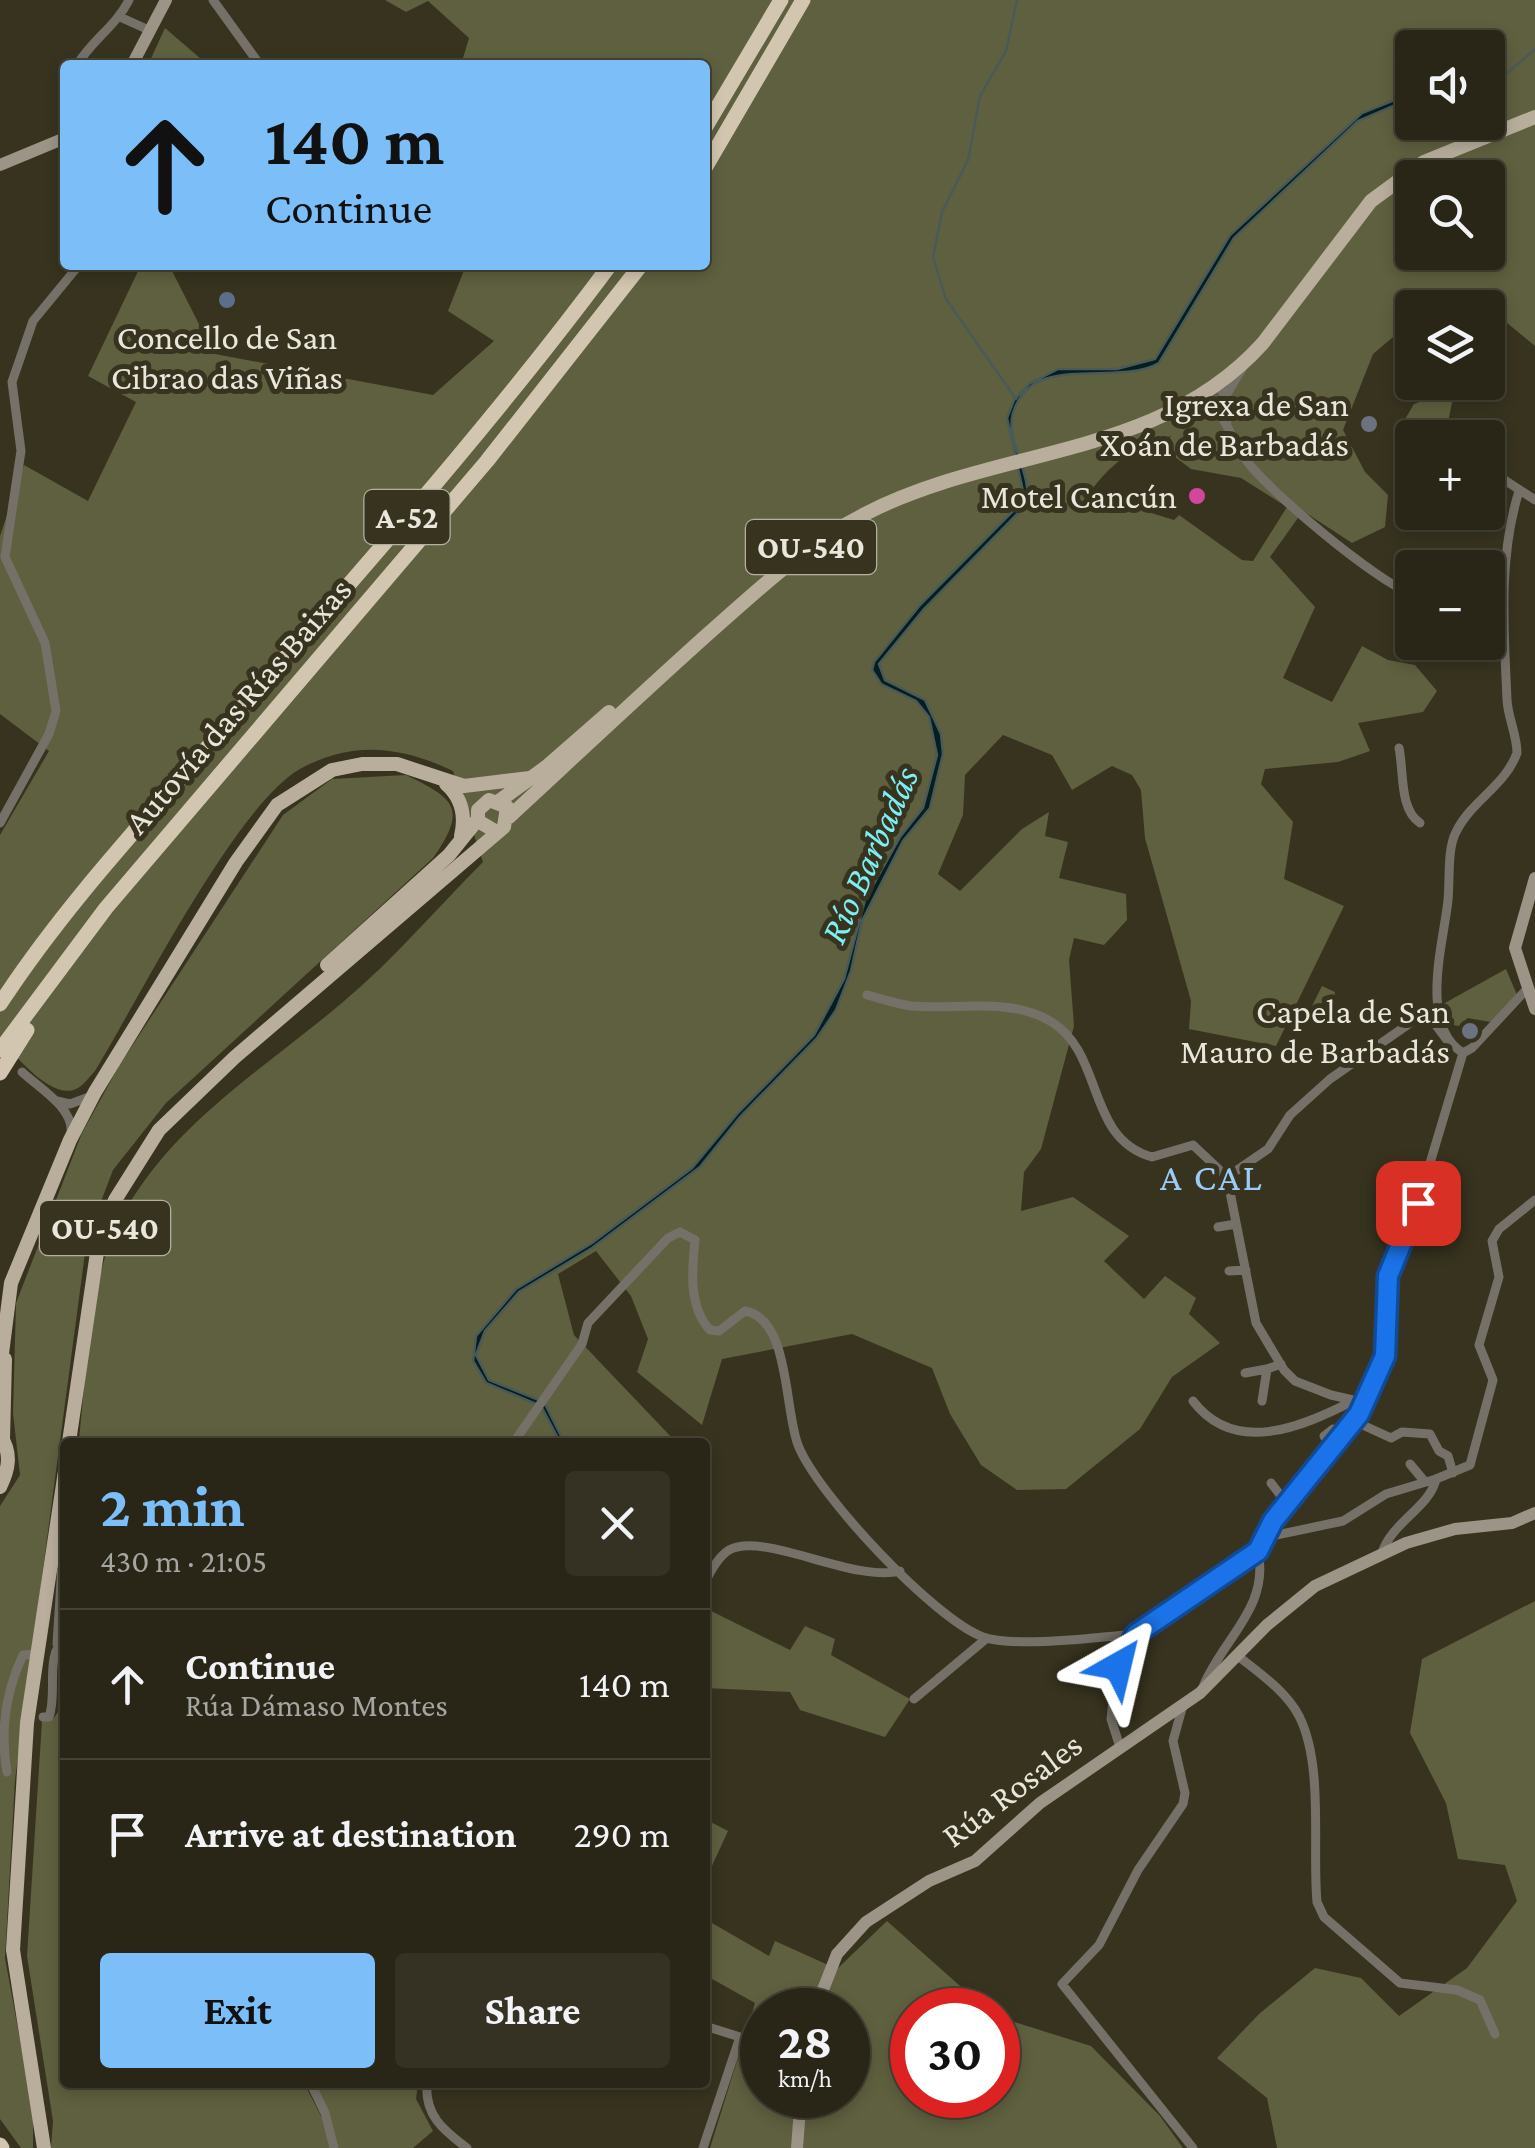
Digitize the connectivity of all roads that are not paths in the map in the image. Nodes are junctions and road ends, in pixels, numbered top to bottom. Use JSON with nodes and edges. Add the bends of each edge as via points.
{"nodes":[{"id":1,"x":129,"y":0,"type":"edge"},
{"id":2,"x":166,"y":0,"type":"edge"},
{"id":3,"x":213,"y":0,"type":"edge"},
{"id":4,"x":781,"y":0,"type":"edge"},
{"id":5,"x":803,"y":0,"type":"edge"},
{"id":6,"x":120,"y":17,"type":"junction"},
{"id":7,"x":151,"y":31,"type":"junction"},
{"id":8,"x":79,"y":60,"type":"edge"},
{"id":9,"x":135,"y":60,"type":"edge"},
{"id":10,"x":256,"y":60,"type":"edge"},
{"id":11,"x":1535,"y":116,"type":"edge"},
{"id":12,"x":710,"y":120,"type":"edge"},
{"id":13,"x":60,"y":140,"type":"edge"},
{"id":14,"x":710,"y":159,"type":"edge"},
{"id":15,"x":0,"y":165,"type":"edge"},
{"id":16,"x":75,"y":270,"type":"edge"},
{"id":17,"x":606,"y":270,"type":"edge"},
{"id":18,"x":637,"y":270,"type":"edge"},
{"id":19,"x":1246,"y":362,"type":"junction"},
{"id":20,"x":1218,"y":384,"type":"junction"},
{"id":21,"x":1224,"y":399,"type":"junction"},
{"id":22,"x":1195,"y":400,"type":"junction"},
{"id":23,"x":1215,"y":408,"type":"junction"},
{"id":24,"x":1228,"y":424,"type":"junction"},
{"id":25,"x":1505,"y":481,"type":"edge"},
{"id":26,"x":1535,"y":484,"type":"edge"},
{"id":27,"x":1527,"y":496,"type":"edge"},
{"id":28,"x":1395,"y":588,"type":"edge"},
{"id":29,"x":1505,"y":613,"type":"edge"},
{"id":30,"x":682,"y":658,"type":"junction"},
{"id":31,"x":1505,"y":660,"type":"edge"},
{"id":32,"x":1399,"y":748,"type":"dead end"},
{"id":33,"x":530,"y":778,"type":"junction"},
{"id":34,"x":460,"y":790,"type":"junction"},
{"id":35,"x":496,"y":800,"type":"junction"},
{"id":36,"x":478,"y":816,"type":"junction"},
{"id":37,"x":182,"y":817,"type":"junction"},
{"id":38,"x":509,"y":818,"type":"junction"},
{"id":39,"x":0,"y":823,"type":"edge"},
{"id":40,"x":1420,"y":823,"type":"dead end"},
{"id":41,"x":495,"y":831,"type":"junction"},
{"id":42,"x":459,"y":843,"type":"junction"},
{"id":43,"x":1535,"y":878,"type":"edge"},
{"id":44,"x":1530,"y":987,"type":"edge"},
{"id":45,"x":867,"y":995,"type":"dead end"},
{"id":46,"x":0,"y":1004,"type":"edge"},
{"id":47,"x":1535,"y":1009,"type":"edge"},
{"id":48,"x":0,"y":1050,"type":"edge"},
{"id":49,"x":1460,"y":1051,"type":"junction"},
{"id":50,"x":235,"y":1057,"type":"junction"},
{"id":51,"x":22,"y":1072,"type":"dead end"},
{"id":52,"x":0,"y":1073,"type":"edge"},
{"id":53,"x":94,"y":1092,"type":"junction"},
{"id":54,"x":67,"y":1108,"type":"junction"},
{"id":55,"x":82,"y":1116,"type":"junction"},
{"id":56,"x":70,"y":1140,"type":"junction"},
{"id":57,"x":1227,"y":1177,"type":"junction"},
{"id":58,"x":1535,"y":1200,"type":"edge"},
{"id":59,"x":1236,"y":1224,"type":"junction"},
{"id":60,"x":1218,"y":1227,"type":"dead end"},
{"id":61,"x":1229,"y":1270,"type":"dead end"},
{"id":62,"x":1246,"y":1270,"type":"junction"},
{"id":63,"x":3,"y":1343,"type":"junction"},
{"id":64,"x":1282,"y":1364,"type":"junction"},
{"id":65,"x":0,"y":1369,"type":"edge"},
{"id":66,"x":1267,"y":1369,"type":"junction"},
{"id":67,"x":1244,"y":1373,"type":"dead end"},
{"id":68,"x":1262,"y":1400,"type":"dead end"},
{"id":69,"x":1193,"y":1401,"type":"dead end"},
{"id":70,"x":1353,"y":1402,"type":"junction"},
{"id":71,"x":1366,"y":1402,"type":"junction"},
{"id":72,"x":1354,"y":1421,"type":"junction"},
{"id":73,"x":2,"y":1437,"type":"edge"},
{"id":74,"x":70,"y":1438,"type":"edge"},
{"id":75,"x":517,"y":1438,"type":"edge"},
{"id":76,"x":1410,"y":1464,"type":"dead end"},
{"id":77,"x":1453,"y":1472,"type":"junction"},
{"id":78,"x":1431,"y":1480,"type":"junction"},
{"id":79,"x":1271,"y":1483,"type":"dead end"},
{"id":80,"x":0,"y":1488,"type":"edge"},
{"id":81,"x":1287,"y":1504,"type":"junction"},
{"id":82,"x":60,"y":1505,"type":"edge"},
{"id":83,"x":1535,"y":1512,"type":"edge"},
{"id":84,"x":1267,"y":1537,"type":"junction"},
{"id":85,"x":1258,"y":1551,"type":"junction"},
{"id":86,"x":1382,"y":1553,"type":"junction"},
{"id":87,"x":52,"y":1561,"type":"junction"},
{"id":88,"x":60,"y":1564,"type":"edge"},
{"id":89,"x":900,"y":1571,"type":"junction"},
{"id":90,"x":710,"y":1574,"type":"edge"},
{"id":91,"x":1136,"y":1634,"type":"junction"},
{"id":92,"x":987,"y":1638,"type":"junction"},
{"id":93,"x":60,"y":1650,"type":"edge"},
{"id":94,"x":38,"y":1654,"type":"junction"},
{"id":95,"x":1238,"y":1656,"type":"junction"},
{"id":96,"x":1200,"y":1693,"type":"junction"},
{"id":97,"x":914,"y":1700,"type":"dead end"},
{"id":98,"x":1184,"y":1704,"type":"junction"},
{"id":99,"x":43,"y":1717,"type":"dead end"},
{"id":100,"x":1120,"y":1747,"type":"junction"},
{"id":101,"x":7,"y":1772,"type":"dead end"},
{"id":102,"x":823,"y":1988,"type":"edge"},
{"id":103,"x":710,"y":2028,"type":"edge"},
{"id":104,"x":1495,"y":2034,"type":"dead end"},
{"id":105,"x":313,"y":2088,"type":"edge"},
{"id":106,"x":427,"y":2088,"type":"edge"},
{"id":107,"x":798,"y":2118,"type":"edge"},
{"id":108,"x":44,"y":2148,"type":"edge"},
{"id":109,"x":334,"y":2148,"type":"edge"},
{"id":110,"x":467,"y":2148,"type":"edge"},
{"id":111,"x":703,"y":2148,"type":"edge"},
{"id":112,"x":796,"y":2148,"type":"edge"},
{"id":113,"x":1194,"y":2148,"type":"edge"}],
"edges":[{"from":1,"to":6,"type":"street"},
{"from":2,"to":7,"type":"street"},
{"from":3,"to":10,"type":"street"},
{"from":4,"to":12,"type":"highway"},
{"from":5,"to":14,"type":"highway"},
{"from":6,"to":7,"type":"street"},
{"from":6,"to":8,"type":"street"},
{"from":7,"to":9,"type":"street"},
{"from":11,"to":19,"type":"main road","number":"OU-540","via":[[1424,162],[1371,201]]},
{"from":13,"to":15,"type":"street"},
{"from":16,"to":39,"type":"street","via":[[34,320],[12,382],[21,451],[5,557],[45,643],[56,711]]},
{"from":17,"to":46,"type":"highway","name":"Autovía das Rías Baixas","number":"A-52","via":[[465,450],[105,863]]},
{"from":18,"to":37,"type":"highway","name":"Autovía das Rías Baixas","number":"A-52","via":[[510,434]]},
{"from":19,"to":20,"type":"main road","number":"OU-540"},
{"from":19,"to":21,"type":"street"},
{"from":20,"to":21,"type":"street"},
{"from":20,"to":22,"type":"main road","number":"OU-540"},
{"from":21,"to":23,"type":"street"},
{"from":21,"to":24,"type":"street"},
{"from":22,"to":23,"type":"street"},
{"from":22,"to":30,"type":"main road","number":"OU-540","via":[[1093,445],[966,478],[865,514],[795,556]]},
{"from":23,"to":24,"type":"street"},
{"from":24,"to":28,"type":"street","via":[[1243,457],[1294,509]]},
{"from":25,"to":27,"type":"street"},
{"from":26,"to":27,"type":"street"},
{"from":27,"to":29,"type":"street","via":[[1507,544]]},
{"from":30,"to":33,"type":"main road"},
{"from":30,"to":38,"type":"main road","number":"OU-540"},
{"from":31,"to":49,"type":"street","via":[[1517,753],[1453,837],[1438,961],[1439,1006]]},
{"from":32,"to":40,"type":"street","via":[[1404,792]]},
{"from":33,"to":34,"type":"main road"},
{"from":33,"to":35,"type":"main road"},
{"from":34,"to":35,"type":"main road"},
{"from":34,"to":36,"type":"main road"},
{"from":34,"to":42,"type":"main road"},
{"from":34,"to":53,"type":"main road","via":[[397,764],[362,764],[332,770],[277,805]]},
{"from":35,"to":36,"type":"main road","via":[[484,802]]},
{"from":35,"to":38,"type":"main road"},
{"from":36,"to":41,"type":"main road","via":[[484,829]]},
{"from":36,"to":42,"type":"main road"},
{"from":37,"to":48,"type":"highway","name":"Autovía das Rías Baixas","number":"A-52"},
{"from":37,"to":52,"type":"highway"},
{"from":38,"to":41,"type":"main road"},
{"from":41,"to":50,"type":"main road","number":"OU-540"},
{"from":42,"to":50,"type":"main road"},
{"from":43,"to":44,"type":"street","via":[[1516,935],[1518,966]]},
{"from":44,"to":47,"type":"street"},
{"from":44,"to":49,"type":"street"},
{"from":45,"to":57,"type":"street","via":[[910,1006],[1021,1010],[1052,1022],[1082,1054],[1117,1136],[1152,1158],[1193,1145]]},
{"from":49,"to":57,"type":"street","via":[[1423,1014],[1330,1079],[1290,1116],[1268,1149]]},
{"from":49,"to":71,"type":"street","via":[[1418,1203],[1388,1276],[1387,1347]]},
{"from":50,"to":74,"type":"main road","number":"OU-540","via":[[159,1130],[115,1200],[98,1246]]},
{"from":51,"to":54,"type":"street"},
{"from":53,"to":54,"type":"street"},
{"from":53,"to":55,"type":"main road"},
{"from":54,"to":55,"type":"street"},
{"from":54,"to":56,"type":"street"},
{"from":55,"to":56,"type":"main road"},
{"from":56,"to":63,"type":"main road","via":[[11,1283]]},
{"from":57,"to":59,"type":"street"},
{"from":58,"to":77,"type":"street","via":[[1492,1241],[1499,1277],[1479,1343],[1492,1386],[1470,1465]]},
{"from":59,"to":60,"type":"street"},
{"from":59,"to":62,"type":"street"},
{"from":61,"to":62,"type":"street"},
{"from":62,"to":64,"type":"street","via":[[1258,1327]]},
{"from":63,"to":65,"type":"main road"},
{"from":63,"to":73,"type":"main road"},
{"from":64,"to":66,"type":"street"},
{"from":64,"to":70,"type":"street","via":[[1295,1381]]},
{"from":66,"to":67,"type":"street"},
{"from":66,"to":68,"type":"street"},
{"from":69,"to":70,"type":"street","via":[[1222,1428],[1276,1432]]},
{"from":70,"to":71,"type":"street"},
{"from":71,"to":72,"type":"street"},
{"from":72,"to":77,"type":"street","via":[[1391,1438],[1430,1434]]},
{"from":72,"to":81,"type":"street"},
{"from":73,"to":80,"type":"main road","via":[[8,1468]]},
{"from":75,"to":89,"type":"street","via":[[582,1344],[588,1323],[680,1232],[695,1240],[700,1320],[718,1330],[744,1311],[766,1320],[778,1344],[792,1424],[815,1476]]},
{"from":76,"to":78,"type":"street"},
{"from":77,"to":78,"type":"street"},
{"from":78,"to":84,"type":"street","via":[[1386,1494],[1343,1521]]},
{"from":78,"to":86,"type":"street","via":[[1432,1492]]},
{"from":79,"to":81,"type":"street"},
{"from":81,"to":84,"type":"street"},
{"from":82,"to":87,"type":"main road"},
{"from":83,"to":86,"type":"street","name":"Rúa Rosales","via":[[1512,1523],[1431,1534]]},
{"from":84,"to":85,"type":"street"},
{"from":85,"to":91,"type":"street"},
{"from":85,"to":96,"type":"street","via":[[1256,1602],[1220,1650]]},
{"from":86,"to":95,"type":"street","name":"Rúa Rosales","via":[[1291,1603]]},
{"from":87,"to":88,"type":"street"},
{"from":87,"to":94,"type":"main road"},
{"from":89,"to":90,"type":"street","via":[[872,1574],[743,1546],[722,1555]]},
{"from":89,"to":92,"type":"street","via":[[948,1615]]},
{"from":91,"to":92,"type":"street"},
{"from":91,"to":100,"type":"street","via":[[1116,1672],[1112,1720]]},
{"from":92,"to":97,"type":"street"},
{"from":93,"to":99,"type":"street","via":[[54,1703]]},
{"from":94,"to":101,"type":"street","via":[[22,1654],[7,1689],[14,1713],[2,1738]]},
{"from":94,"to":108,"type":"main road","via":[[27,1723],[13,1950]]},
{"from":95,"to":96,"type":"street","name":"Rúa Rosales"},
{"from":95,"to":104,"type":"street","via":[[1300,1718],[1314,1800],[1317,1902],[1324,1917],[1400,1983],[1480,2000]]},
{"from":96,"to":98,"type":"street","name":"Rúa Rosales"},
{"from":98,"to":100,"type":"street","name":"Rúa Rosales"},
{"from":98,"to":113,"type":"street","via":[[1173,1741],[1183,1804],[1098,1945],[1062,1984]]},
{"from":100,"to":102,"type":"street","name":"Rúa Rosales","via":[[1030,1810],[975,1861],[866,1922],[837,1954]]},
{"from":103,"to":111,"type":"street","via":[[740,2037]]},
{"from":105,"to":109,"type":"street"},
{"from":106,"to":110,"type":"street","via":[[438,2126]]},
{"from":107,"to":112,"type":"street"}]}
